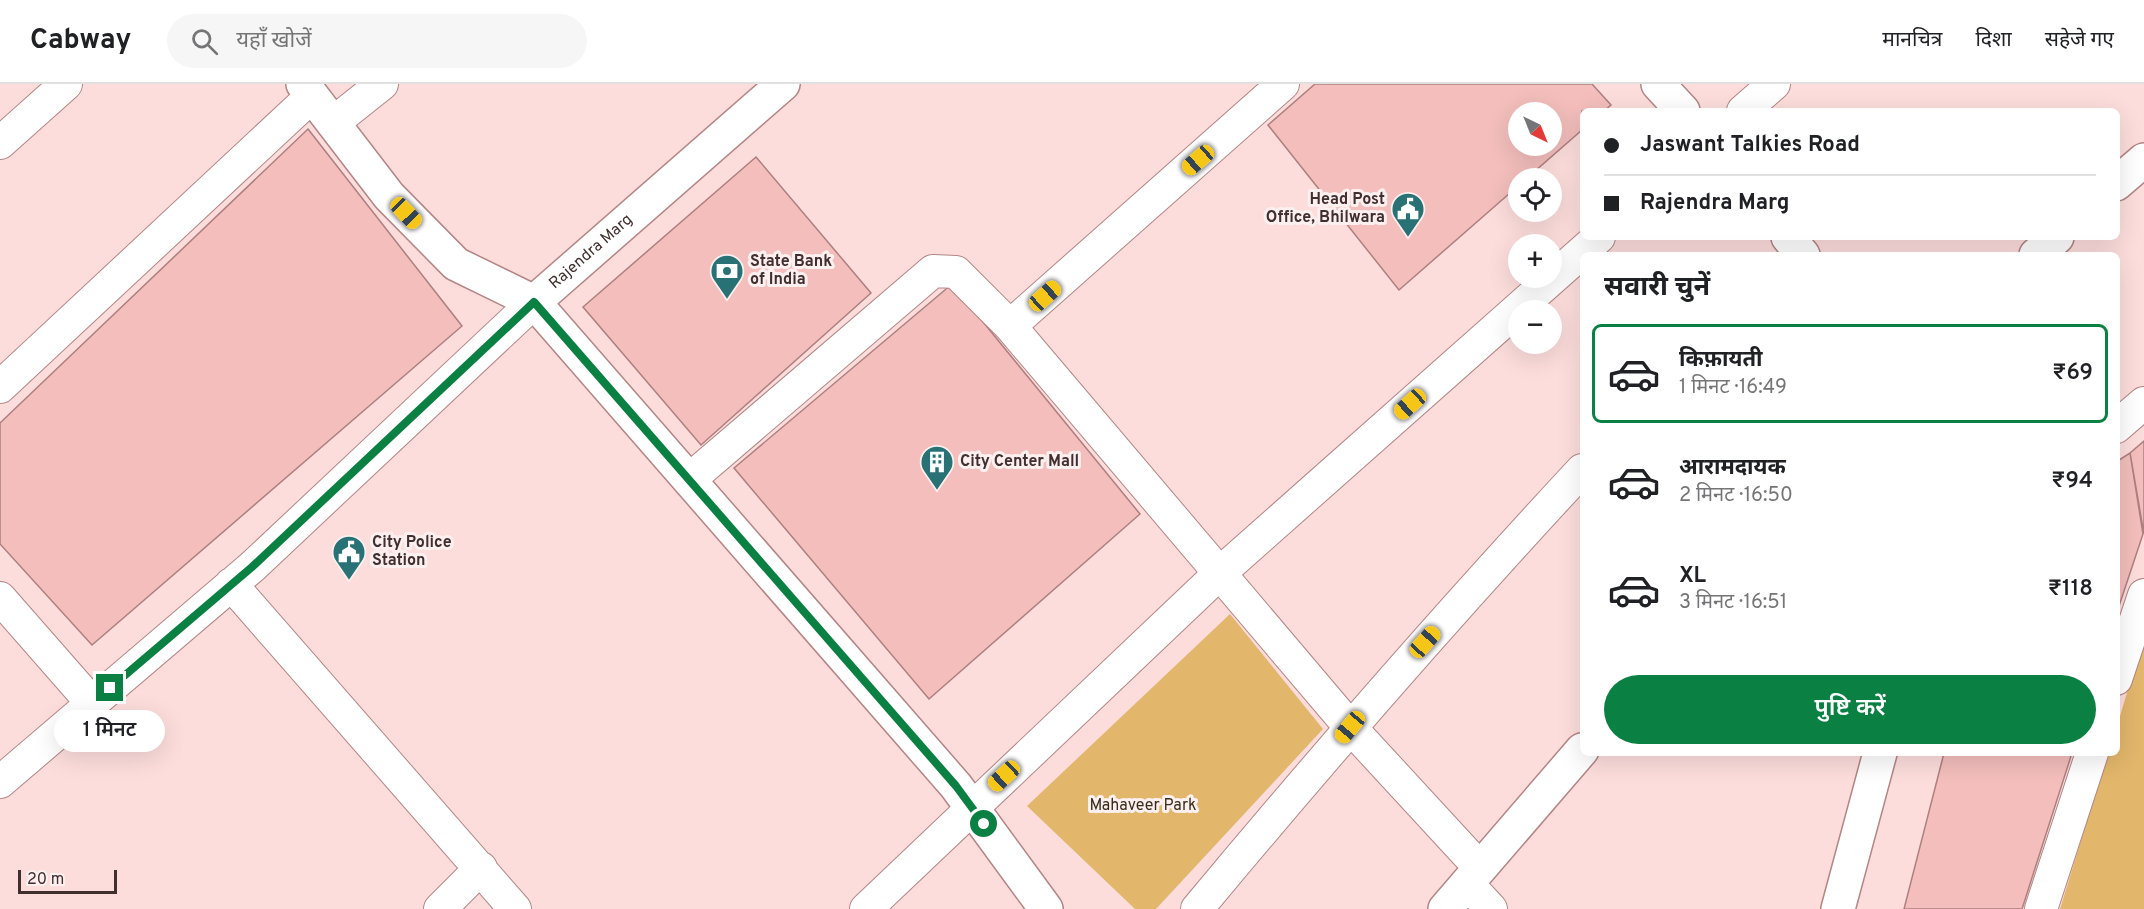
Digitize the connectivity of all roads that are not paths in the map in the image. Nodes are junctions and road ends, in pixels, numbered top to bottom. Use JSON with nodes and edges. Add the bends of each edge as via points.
{"nodes":[{"id":1,"x":66,"y":84,"type":"edge"},
{"id":2,"x":382,"y":84,"type":"edge"},
{"id":3,"x":783,"y":84,"type":"edge"},
{"id":4,"x":1283,"y":84,"type":"edge"},
{"id":5,"x":1658,"y":84,"type":"edge"},
{"id":6,"x":1774,"y":84,"type":"edge"},
{"id":7,"x":307,"y":90,"type":"edge"},
{"id":8,"x":1680,"y":108,"type":"edge"},
{"id":9,"x":1746,"y":108,"type":"edge"},
{"id":10,"x":333,"y":123,"type":"junction"},
{"id":11,"x":0,"y":143,"type":"edge"},
{"id":12,"x":2144,"y":160,"type":"edge"},
{"id":13,"x":2120,"y":181,"type":"edge"},
{"id":14,"x":1596,"y":240,"type":"edge"},
{"id":15,"x":2054,"y":240,"type":"edge"},
{"id":16,"x":1582,"y":252,"type":"edge"},
{"id":17,"x":2040,"y":252,"type":"edge"},
{"id":18,"x":1580,"y":254,"type":"edge"},
{"id":19,"x":534,"y":302,"type":"junction"},
{"id":20,"x":1011,"y":326,"type":"junction"},
{"id":21,"x":0,"y":387,"type":"edge"},
{"id":22,"x":2144,"y":403,"type":"edge"},
{"id":23,"x":2120,"y":424,"type":"edge"},
{"id":24,"x":1580,"y":472,"type":"edge"},
{"id":25,"x":689,"y":480,"type":"junction"},
{"id":26,"x":1221,"y":572,"type":"junction"},
{"id":27,"x":231,"y":584,"type":"junction"},
{"id":28,"x":2144,"y":595,"type":"edge"},
{"id":29,"x":0,"y":598,"type":"edge"},
{"id":30,"x":2120,"y":667,"type":"edge"},
{"id":31,"x":92,"y":703,"type":"junction"},
{"id":32,"x":1350,"y":727,"type":"junction"},
{"id":33,"x":1580,"y":752,"type":"edge"},
{"id":34,"x":1879,"y":756,"type":"edge"},
{"id":35,"x":2091,"y":756,"type":"edge"},
{"id":36,"x":0,"y":782,"type":"edge"},
{"id":37,"x":971,"y":807,"type":"junction"},
{"id":38,"x":481,"y":868,"type":"junction"},
{"id":39,"x":1474,"y":876,"type":"junction"},
{"id":40,"x":440,"y":909,"type":"edge"},
{"id":41,"x":515,"y":909,"type":"edge"},
{"id":42,"x":866,"y":909,"type":"edge"},
{"id":43,"x":1046,"y":909,"type":"edge"},
{"id":44,"x":1197,"y":909,"type":"edge"},
{"id":45,"x":1445,"y":909,"type":"edge"},
{"id":46,"x":1491,"y":909,"type":"edge"},
{"id":47,"x":1838,"y":909,"type":"edge"},
{"id":48,"x":2041,"y":909,"type":"edge"}],
"edges":[{"from":1,"to":11,"type":"street"},
{"from":2,"to":10,"type":"street"},
{"from":3,"to":19,"type":"street","name":"Rajendra Marg"},
{"from":4,"to":20,"type":"street"},
{"from":5,"to":8,"type":"street"},
{"from":6,"to":9,"type":"street"},
{"from":7,"to":10,"type":"street"},
{"from":7,"to":21,"type":"street"},
{"from":10,"to":19,"type":"street","via":[[389,195],[456,264]]},
{"from":12,"to":13,"type":"street"},
{"from":14,"to":16,"type":"street"},
{"from":15,"to":17,"type":"street"},
{"from":18,"to":26,"type":"street"},
{"from":19,"to":25,"type":"street"},
{"from":19,"to":27,"type":"street","name":"Rajendra Marg"},
{"from":20,"to":25,"type":"street","via":[[956,272],[933,272]]},
{"from":20,"to":26,"type":"street"},
{"from":22,"to":23,"type":"street"},
{"from":24,"to":32,"type":"street"},
{"from":25,"to":37,"type":"street"},
{"from":26,"to":32,"type":"street"},
{"from":26,"to":37,"type":"street"},
{"from":27,"to":31,"type":"street","name":"Rajendra Marg"},
{"from":27,"to":38,"type":"street"},
{"from":28,"to":30,"type":"street"},
{"from":29,"to":31,"type":"street"},
{"from":31,"to":36,"type":"street","name":"Rajendra Marg"},
{"from":32,"to":39,"type":"street"},
{"from":32,"to":44,"type":"street"},
{"from":33,"to":39,"type":"street"},
{"from":34,"to":47,"type":"street"},
{"from":35,"to":48,"type":"street"},
{"from":37,"to":42,"type":"street"},
{"from":37,"to":43,"type":"street"},
{"from":38,"to":40,"type":"street"},
{"from":38,"to":41,"type":"street"},
{"from":39,"to":45,"type":"street"},
{"from":39,"to":46,"type":"street"}]}
